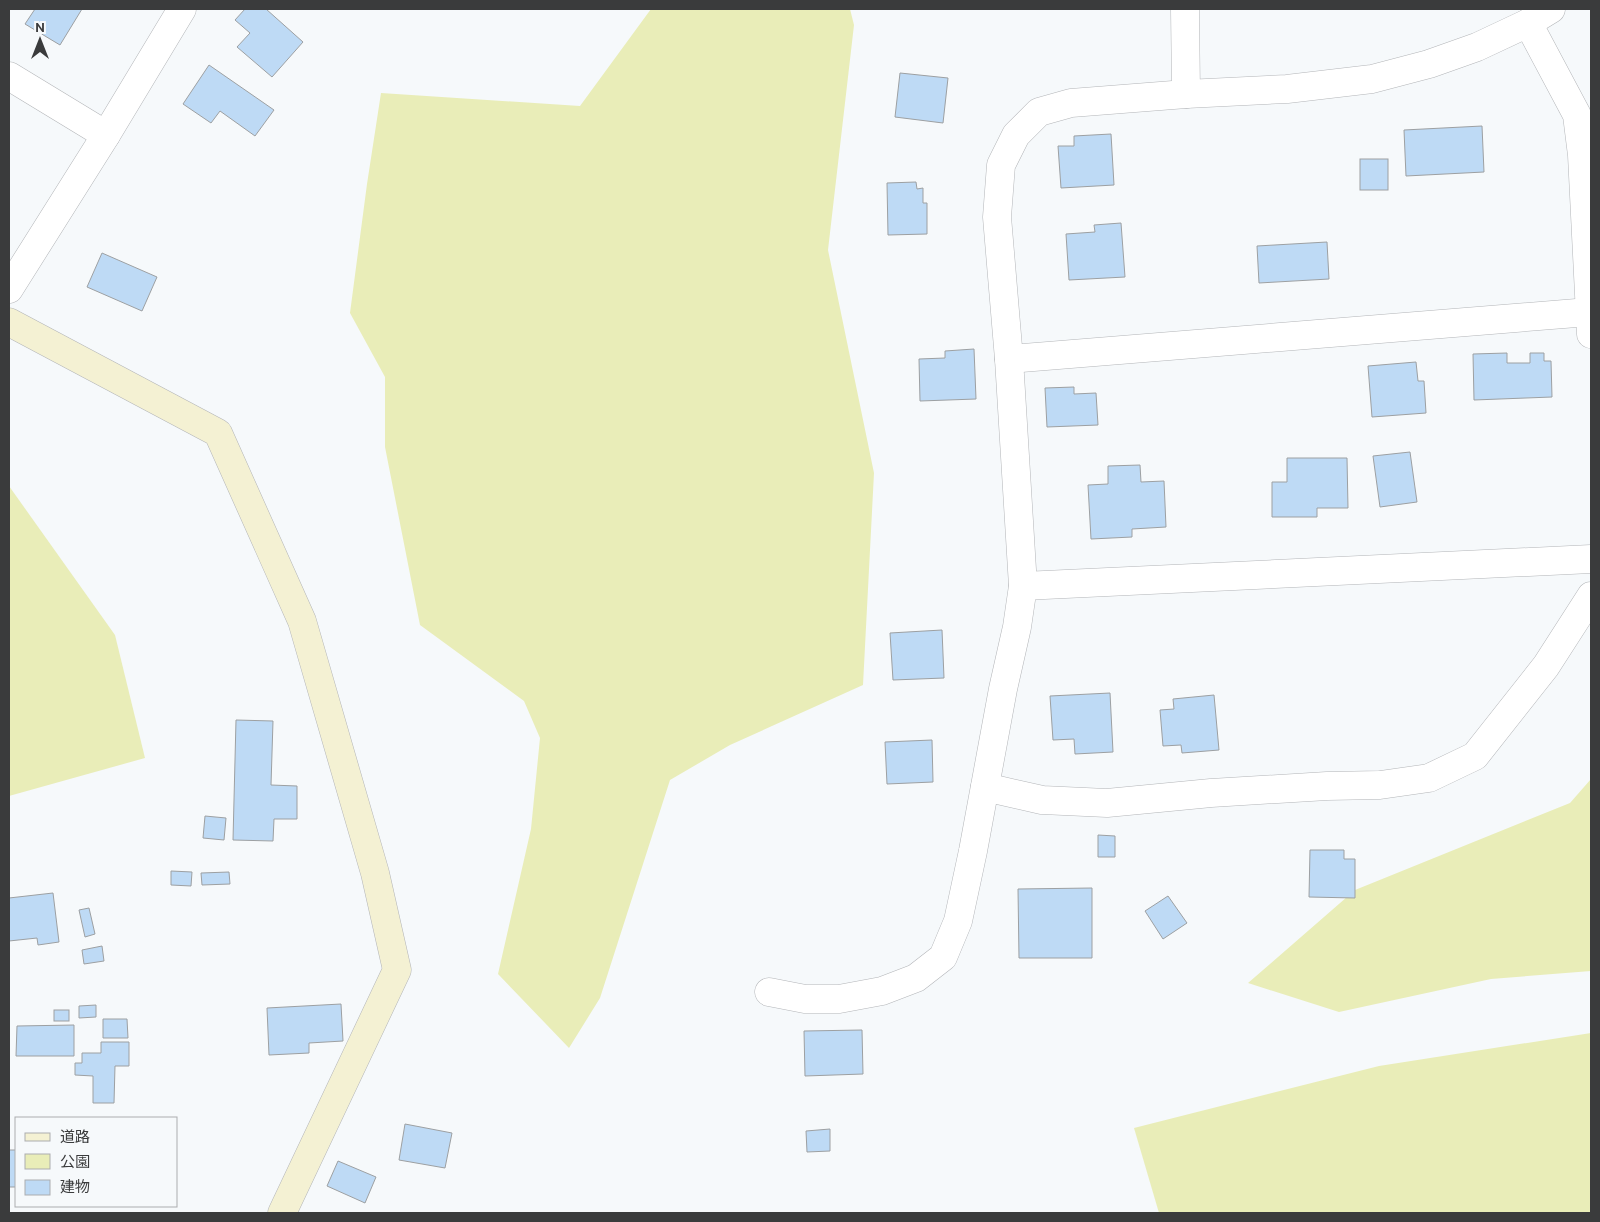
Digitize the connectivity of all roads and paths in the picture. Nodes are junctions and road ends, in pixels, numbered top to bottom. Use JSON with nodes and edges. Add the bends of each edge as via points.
{"nodes":[{"id":1,"x":182,"y":9,"type":"edge"},
{"id":2,"x":1185,"y":9,"type":"edge"},
{"id":3,"x":1539,"y":16,"type":"edge"},
{"id":4,"x":9,"y":76,"type":"edge"},
{"id":5,"x":1186,"y":94,"type":"junction"},
{"id":6,"x":106,"y":135,"type":"junction"},
{"id":7,"x":9,"y":289,"type":"edge"},
{"id":8,"x":9,"y":322,"type":"edge"},
{"id":9,"x":1590,"y":324,"type":"edge"},
{"id":10,"x":1009,"y":359,"type":"junction"},
{"id":11,"x":1591,"y":559,"type":"edge"},
{"id":12,"x":1023,"y":586,"type":"junction"},
{"id":13,"x":1591,"y":596,"type":"edge"},
{"id":14,"x":985,"y":788,"type":"junction"},
{"id":15,"x":769,"y":992,"type":"dead end"},
{"id":16,"x":282,"y":1213,"type":"edge"}],
"edges":[{"from":1,"to":6,"type":"street"},
{"from":2,"to":5,"type":"street"},
{"from":3,"to":5,"type":"street","via":[[1477,47],[1372,79],[1286,89]]},
{"from":3,"to":9,"type":"street","via":[[1577,115],[1582,155]]},
{"from":4,"to":6,"type":"street"},
{"from":5,"to":10,"type":"street","via":[[1072,103],[1039,112],[1016,135],[1001,164],[997,217]]},
{"from":6,"to":7,"type":"street"},
{"from":8,"to":16,"type":"street","via":[[218,434],[302,621],[375,873],[397,970]]},
{"from":9,"to":10,"type":"street"},
{"from":10,"to":12,"type":"street"},
{"from":11,"to":12,"type":"street"},
{"from":12,"to":14,"type":"street"},
{"from":13,"to":14,"type":"street","via":[[1546,666],[1475,756],[1429,778],[1107,803],[1042,800]]},
{"from":14,"to":15,"type":"street","via":[[958,922],[943,957],[916,978],[882,991],[839,999],[805,999]]}]}
